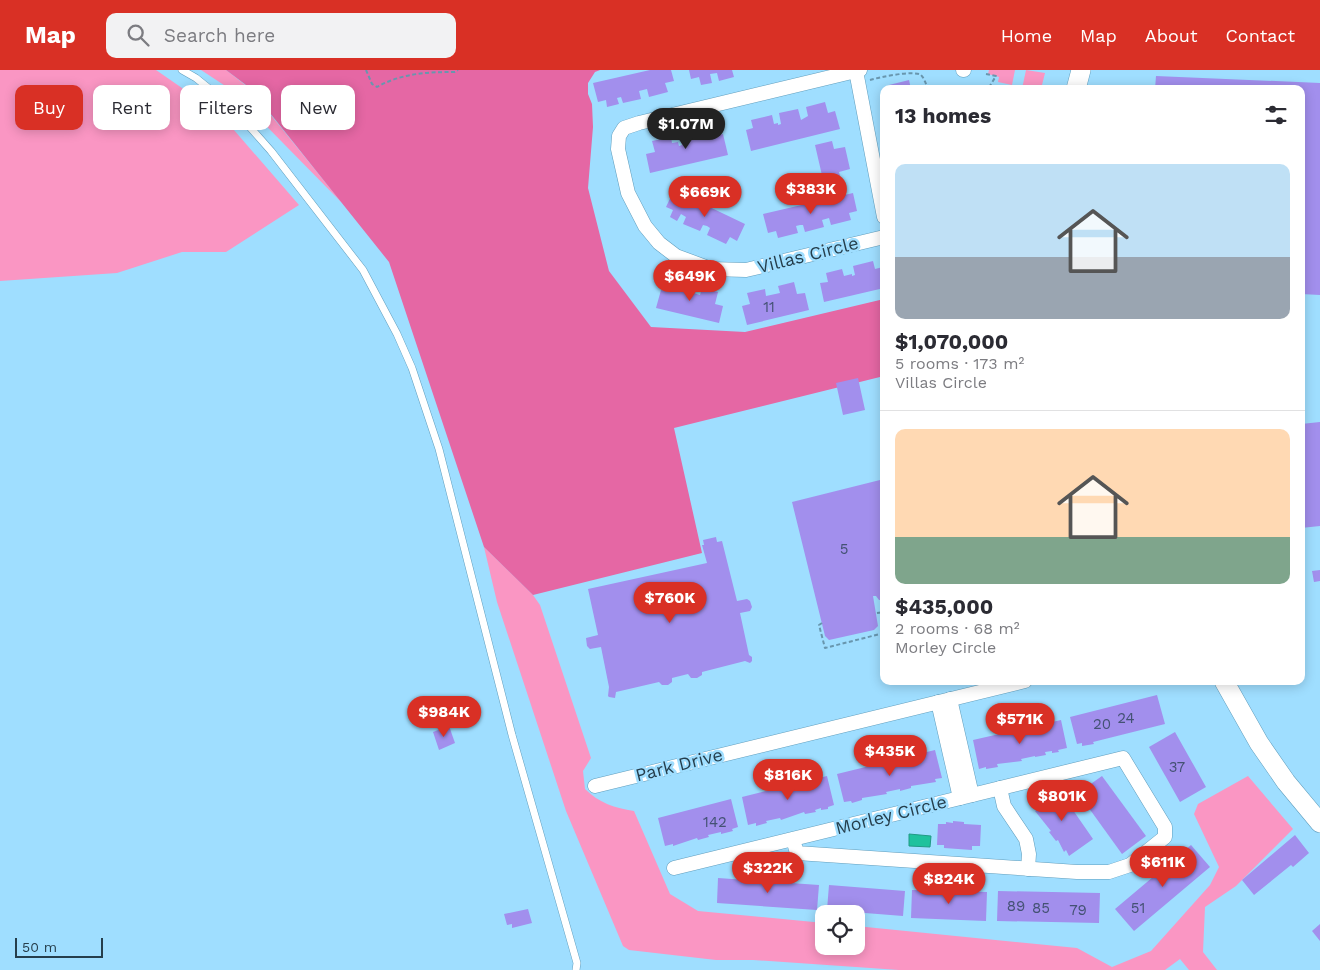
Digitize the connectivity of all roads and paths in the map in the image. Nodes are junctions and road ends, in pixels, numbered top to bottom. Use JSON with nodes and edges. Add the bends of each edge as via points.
{"nodes":[{"id":1,"x":182,"y":70,"type":"edge"},
{"id":2,"x":366,"y":70,"type":"edge"},
{"id":3,"x":458,"y":70,"type":"edge"},
{"id":4,"x":1081,"y":70,"type":"edge"},
{"id":5,"x":861,"y":74,"type":"edge"},
{"id":6,"x":986,"y":74,"type":"dead end"},
{"id":7,"x":927,"y":85,"type":"edge"},
{"id":8,"x":990,"y":85,"type":"edge"},
{"id":9,"x":1077,"y":85,"type":"edge"},
{"id":10,"x":880,"y":191,"type":"edge"},
{"id":11,"x":880,"y":238,"type":"edge"},
{"id":12,"x":877,"y":613,"type":"dead end"},
{"id":13,"x":880,"y":613,"type":"edge"},
{"id":14,"x":822,"y":623,"type":"dead end"},
{"id":15,"x":880,"y":634,"type":"edge"},
{"id":16,"x":1009,"y":685,"type":"edge"},
{"id":17,"x":1226,"y":685,"type":"edge"},
{"id":18,"x":944,"y":701,"type":"junction"},
{"id":19,"x":595,"y":786,"type":"dead end"},
{"id":20,"x":1000,"y":788,"type":"junction"},
{"id":21,"x":966,"y":796,"type":"junction"},
{"id":22,"x":1320,"y":823,"type":"edge"},
{"id":23,"x":793,"y":839,"type":"junction"},
{"id":24,"x":674,"y":868,"type":"dead end"},
{"id":25,"x":1028,"y":869,"type":"junction"},
{"id":26,"x":576,"y":970,"type":"edge"}],
"edges":[{"from":1,"to":26,"type":"lane","via":[[232,107],[271,151],[363,270],[412,368],[439,449],[512,735],[577,963]]},
{"from":2,"to":3,"type":"path","via":[[372,84],[378,87],[424,72]]},
{"from":4,"to":9,"type":"main road"},
{"from":5,"to":7,"type":"path","via":[[916,71],[921,73]]},
{"from":5,"to":10,"type":"street"},
{"from":5,"to":11,"type":"street","name":"Villas Circle","via":[[639,123],[624,128],[619,136],[618,149],[628,193],[645,226],[659,243],[692,263],[711,269],[746,270]]},
{"from":6,"to":8,"type":"path","via":[[996,76]]},
{"from":12,"to":13,"type":"path"},
{"from":14,"to":15,"type":"path","via":[[818,625],[825,648]]},
{"from":16,"to":18,"type":"street","name":"Park Drive"},
{"from":17,"to":22,"type":"main road","via":[[1259,743]]},
{"from":18,"to":19,"type":"street","name":"Park Drive"},
{"from":18,"to":21,"type":"street","name":"Morley Circle"},
{"from":20,"to":21,"type":"street","name":"Morley Circle"},
{"from":20,"to":25,"type":"street","via":[[1004,806],[1026,838]]},
{"from":20,"to":25,"type":"street","name":"Morley Circle","via":[[1124,758],[1165,826],[1165,837],[1130,865],[1109,872]]},
{"from":21,"to":23,"type":"street","name":"Morley Circle"},
{"from":23,"to":24,"type":"street","name":"Morley Circle"},
{"from":23,"to":25,"type":"street","name":"Morley Circle","via":[[797,854]]}]}
